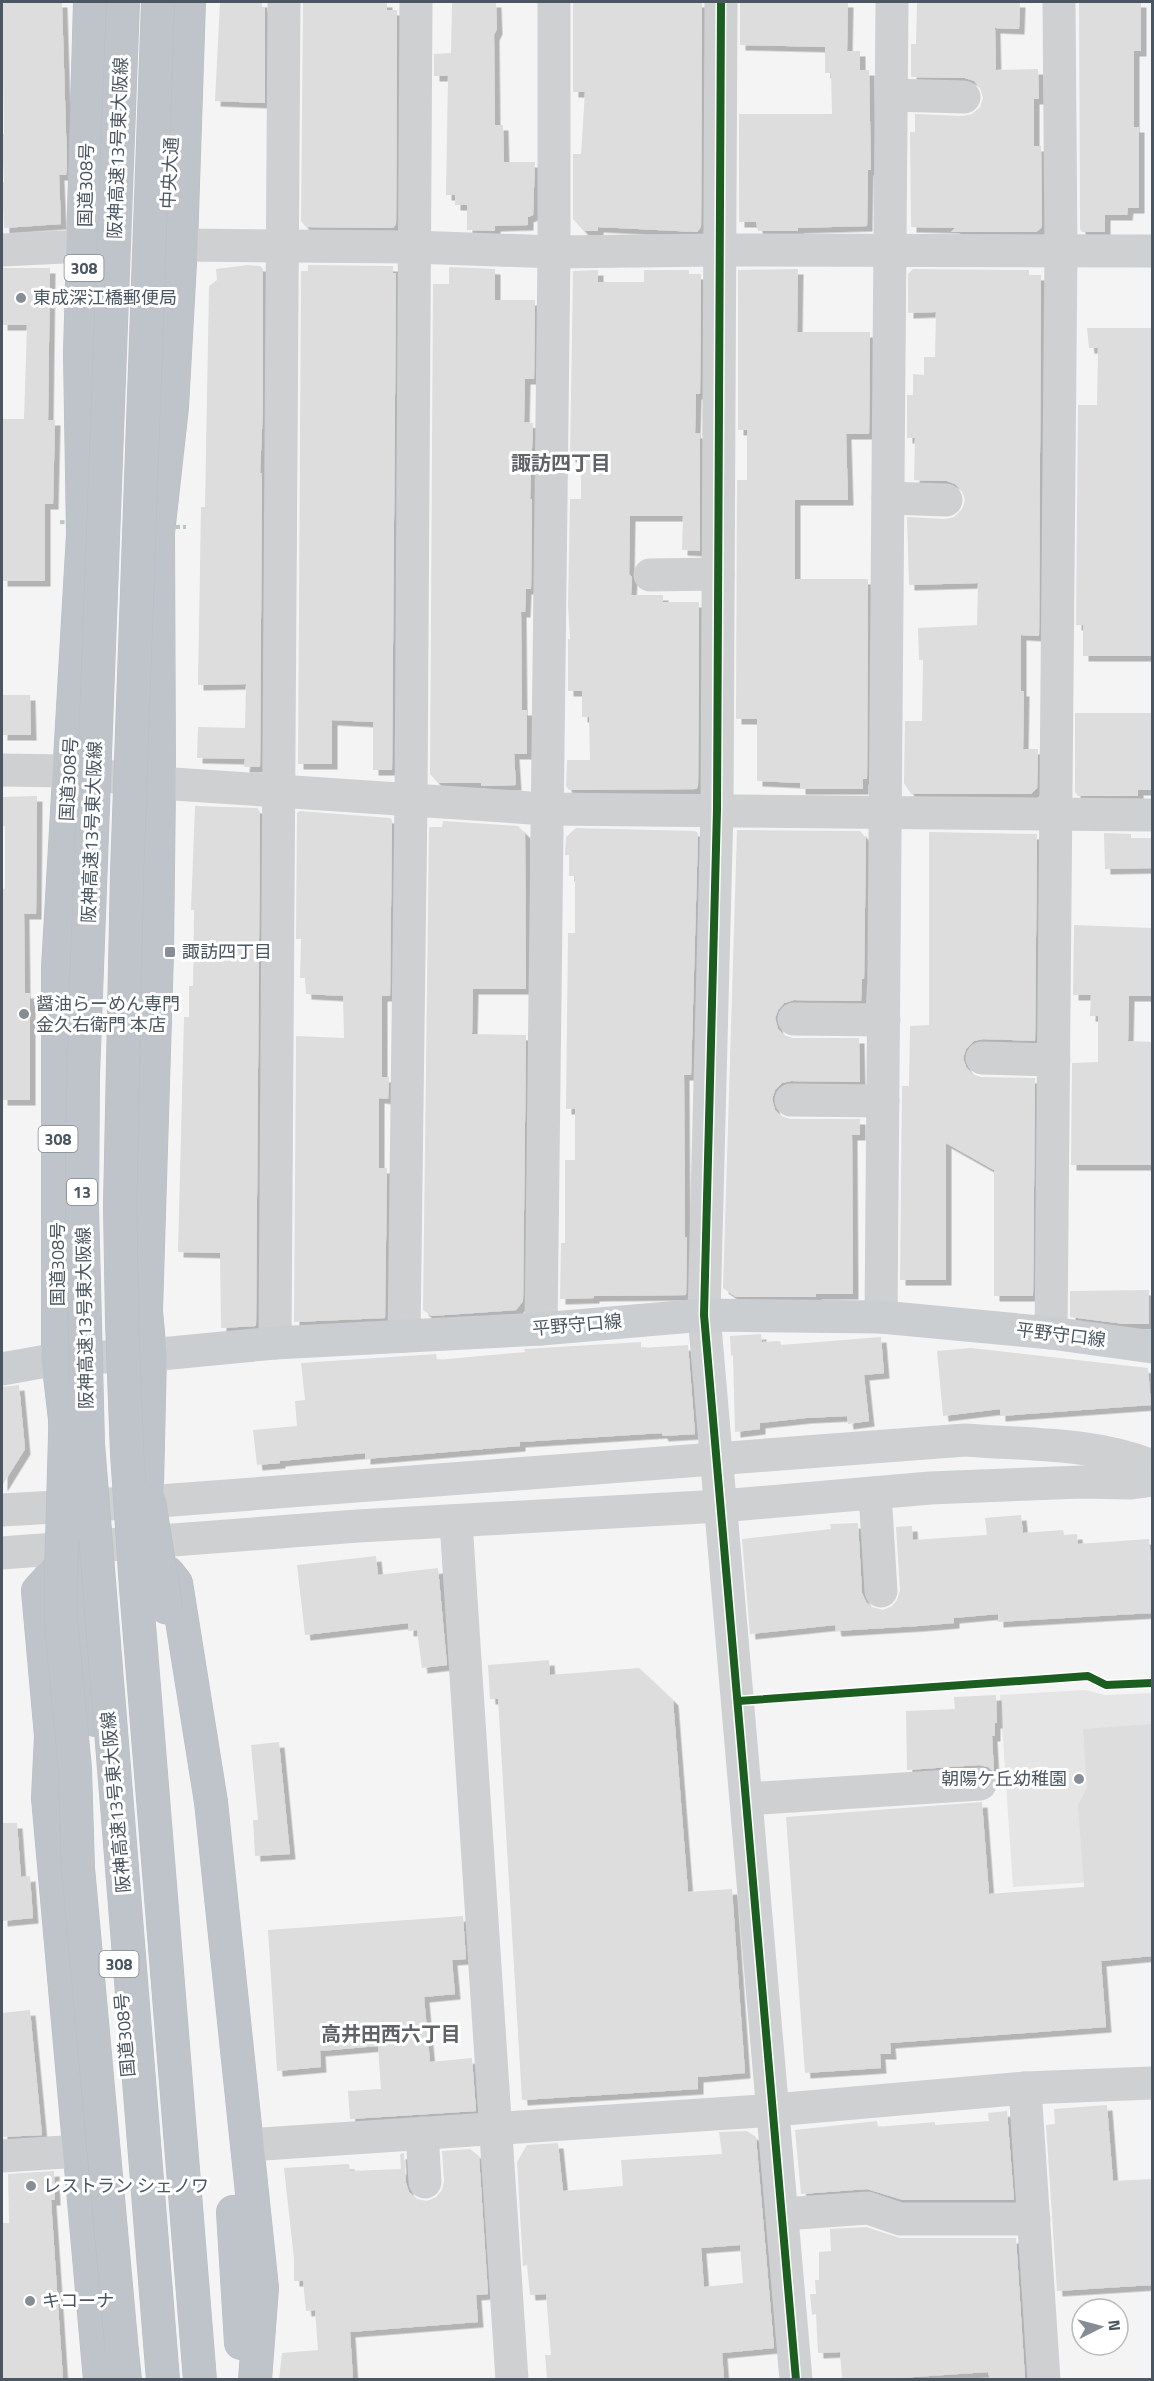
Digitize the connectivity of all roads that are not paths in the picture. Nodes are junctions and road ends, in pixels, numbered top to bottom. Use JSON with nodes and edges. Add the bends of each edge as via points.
{"nodes":[{"id":1,"x":90,"y":2,"type":"edge"},
{"id":2,"x":107,"y":2,"type":"edge"},
{"id":3,"x":123,"y":2,"type":"edge"},
{"id":4,"x":158,"y":2,"type":"edge"},
{"id":5,"x":178,"y":2,"type":"edge"},
{"id":6,"x":189,"y":2,"type":"edge"},
{"id":7,"x":284,"y":2,"type":"edge"},
{"id":8,"x":416,"y":2,"type":"edge"},
{"id":9,"x":554,"y":2,"type":"edge"},
{"id":10,"x":721,"y":2,"type":"edge"},
{"id":11,"x":892,"y":2,"type":"edge"},
{"id":12,"x":1059,"y":2,"type":"edge"},
{"id":13,"x":891,"y":95,"type":"junction"},
{"id":14,"x":964,"y":97,"type":"dead end"},
{"id":15,"x":181,"y":245,"type":"junction"},
{"id":16,"x":281,"y":245,"type":"junction"},
{"id":17,"x":84,"y":246,"type":"junction"},
{"id":18,"x":414,"y":247,"type":"junction"},
{"id":19,"x":1061,"y":249,"type":"junction"},
{"id":20,"x":2,"y":250,"type":"edge"},
{"id":21,"x":718,"y":250,"type":"junction"},
{"id":22,"x":889,"y":250,"type":"junction"},
{"id":23,"x":1152,"y":251,"type":"edge"},
{"id":24,"x":554,"y":252,"type":"junction"},
{"id":25,"x":888,"y":498,"type":"junction"},
{"id":26,"x":946,"y":500,"type":"dead end"},
{"id":27,"x":158,"y":533,"type":"junction"},
{"id":28,"x":83,"y":534,"type":"junction"},
{"id":29,"x":718,"y":574,"type":"junction"},
{"id":30,"x":650,"y":575,"type":"dead end"},
{"id":31,"x":2,"y":770,"type":"edge"},
{"id":32,"x":69,"y":771,"type":"junction"},
{"id":33,"x":159,"y":783,"type":"junction"},
{"id":34,"x":278,"y":790,"type":"junction"},
{"id":35,"x":411,"y":800,"type":"junction"},
{"id":36,"x":546,"y":809,"type":"junction"},
{"id":37,"x":717,"y":809,"type":"junction"},
{"id":38,"x":884,"y":812,"type":"junction"},
{"id":39,"x":1055,"y":815,"type":"junction"},
{"id":40,"x":1152,"y":815,"type":"edge"},
{"id":41,"x":91,"y":873,"type":"junction"},
{"id":42,"x":794,"y":1019,"type":"dead end"},
{"id":43,"x":884,"y":1020,"type":"junction"},
{"id":44,"x":982,"y":1058,"type":"dead end"},
{"id":45,"x":1054,"y":1059,"type":"junction"},
{"id":46,"x":791,"y":1100,"type":"dead end"},
{"id":47,"x":883,"y":1101,"type":"junction"},
{"id":48,"x":120,"y":1206,"type":"junction"},
{"id":49,"x":704,"y":1315,"type":"junction"},
{"id":50,"x":881,"y":1317,"type":"junction"},
{"id":51,"x":541,"y":1329,"type":"junction"},
{"id":52,"x":1051,"y":1333,"type":"junction"},
{"id":53,"x":404,"y":1336,"type":"junction"},
{"id":54,"x":275,"y":1342,"type":"junction"},
{"id":55,"x":1152,"y":1347,"type":"edge"},
{"id":56,"x":150,"y":1355,"type":"junction"},
{"id":57,"x":58,"y":1359,"type":"junction"},
{"id":58,"x":2,"y":1369,"type":"edge"},
{"id":59,"x":717,"y":1459,"type":"junction"},
{"id":60,"x":1152,"y":1466,"type":"edge"},
{"id":61,"x":1152,"y":1480,"type":"edge"},
{"id":62,"x":875,"y":1493,"type":"junction"},
{"id":63,"x":146,"y":1502,"type":"junction"},
{"id":64,"x":74,"y":1506,"type":"junction"},
{"id":65,"x":721,"y":1506,"type":"junction"},
{"id":66,"x":2,"y":1510,"type":"edge"},
{"id":67,"x":456,"y":1522,"type":"junction"},
{"id":68,"x":145,"y":1543,"type":"junction"},
{"id":69,"x":76,"y":1549,"type":"junction"},
{"id":70,"x":2,"y":1553,"type":"edge"},
{"id":71,"x":881,"y":1591,"type":"dead end"},
{"id":72,"x":980,"y":1784,"type":"dead end"},
{"id":73,"x":747,"y":1799,"type":"junction"},
{"id":74,"x":1152,"y":2083,"type":"edge"},
{"id":75,"x":1025,"y":2088,"type":"junction"},
{"id":76,"x":774,"y":2110,"type":"junction"},
{"id":77,"x":495,"y":2128,"type":"junction"},
{"id":78,"x":422,"y":2133,"type":"junction"},
{"id":79,"x":248,"y":2145,"type":"junction"},
{"id":80,"x":80,"y":2151,"type":"junction"},
{"id":81,"x":2,"y":2156,"type":"edge"},
{"id":82,"x":425,"y":2182,"type":"dead end"},
{"id":83,"x":783,"y":2214,"type":"junction"},
{"id":84,"x":1034,"y":2220,"type":"junction"},
{"id":85,"x":124,"y":2366,"type":"edge"},
{"id":86,"x":100,"y":2379,"type":"edge"},
{"id":87,"x":153,"y":2379,"type":"edge"},
{"id":88,"x":163,"y":2379,"type":"edge"},
{"id":89,"x":200,"y":2379,"type":"edge"},
{"id":90,"x":216,"y":2379,"type":"edge"},
{"id":91,"x":243,"y":2379,"type":"edge"},
{"id":92,"x":255,"y":2379,"type":"edge"},
{"id":93,"x":512,"y":2379,"type":"edge"},
{"id":94,"x":796,"y":2379,"type":"edge"},
{"id":95,"x":1044,"y":2379,"type":"edge"}],
"edges":[{"from":1,"to":17,"type":"highway","name":"国道308号","number":"308"},
{"from":2,"to":28,"type":"main road"},
{"from":3,"to":41,"type":"highway","name":"阪神高速13号東大阪線","number":"13","bridge":true},
{"from":4,"to":48,"type":"highway","name":"阪神高速13号東大阪線","number":"13","bridge":true,"via":[[127,873]]},
{"from":5,"to":27,"type":"main road","name":"中央大通","via":[[157,463]]},
{"from":6,"to":15,"type":"highway"},
{"from":7,"to":16,"type":"street"},
{"from":8,"to":18,"type":"street"},
{"from":9,"to":24,"type":"street"},
{"from":10,"to":21,"type":"street"},
{"from":11,"to":13,"type":"street"},
{"from":12,"to":19,"type":"street"},
{"from":13,"to":14,"type":"street"},
{"from":13,"to":22,"type":"street"},
{"from":15,"to":16,"type":"street"},
{"from":15,"to":27,"type":"highway","via":[[172,407]]},
{"from":16,"to":18,"type":"street"},
{"from":16,"to":34,"type":"street"},
{"from":17,"to":20,"type":"street"},
{"from":17,"to":28,"type":"highway","name":"国道308号","number":"308","via":[[80,353]]},
{"from":18,"to":24,"type":"street"},
{"from":18,"to":35,"type":"street"},
{"from":19,"to":22,"type":"street"},
{"from":19,"to":23,"type":"street"},
{"from":19,"to":39,"type":"street"},
{"from":21,"to":22,"type":"street"},
{"from":21,"to":24,"type":"street"},
{"from":21,"to":29,"type":"street"},
{"from":22,"to":25,"type":"street"},
{"from":24,"to":36,"type":"street"},
{"from":25,"to":26,"type":"street"},
{"from":25,"to":38,"type":"street"},
{"from":27,"to":33,"type":"highway"},
{"from":28,"to":32,"type":"highway","name":"国道308号","number":"308"},
{"from":29,"to":30,"type":"street"},
{"from":29,"to":37,"type":"street"},
{"from":31,"to":32,"type":"street"},
{"from":32,"to":33,"type":"street"},
{"from":32,"to":57,"type":"highway","name":"国道308号","number":"308","via":[[58,968]]},
{"from":33,"to":34,"type":"street"},
{"from":33,"to":56,"type":"highway","via":[[146,1311]]},
{"from":34,"to":35,"type":"street"},
{"from":34,"to":54,"type":"street"},
{"from":35,"to":36,"type":"street"},
{"from":35,"to":53,"type":"street"},
{"from":36,"to":37,"type":"street"},
{"from":36,"to":51,"type":"street"},
{"from":37,"to":38,"type":"street"},
{"from":37,"to":49,"type":"street"},
{"from":38,"to":39,"type":"street"},
{"from":38,"to":43,"type":"street"},
{"from":39,"to":40,"type":"street"},
{"from":39,"to":45,"type":"street"},
{"from":41,"to":85,"type":"highway","bridge":true,"via":[[72,1076],[62,1622],[75,1769],[78,1868]]},
{"from":41,"to":88,"type":"highway","name":"阪神高速13号東大阪線","number":"13","bridge":true,"via":[[82,1206],[88,1444]]},
{"from":42,"to":43,"type":"street"},
{"from":43,"to":47,"type":"street"},
{"from":44,"to":45,"type":"street"},
{"from":45,"to":52,"type":"street"},
{"from":46,"to":47,"type":"street"},
{"from":47,"to":50,"type":"street"},
{"from":48,"to":89,"type":"highway","name":"阪神高速13号東大阪線","number":"13","bridge":true,"via":[[127,1453]]},
{"from":48,"to":91,"type":"highway","bridge":true,"via":[[141,1444],[202,1864],[234,2216]]},
{"from":49,"to":50,"type":"main road","name":"平野守口線"},
{"from":49,"to":51,"type":"main road","name":"平野守口線"},
{"from":49,"to":59,"type":"street"},
{"from":50,"to":52,"type":"main road","name":"平野守口線"},
{"from":51,"to":53,"type":"main road","name":"平野守口線"},
{"from":52,"to":55,"type":"main road","name":"平野守口線"},
{"from":53,"to":54,"type":"main road","name":"平野守口線"},
{"from":54,"to":56,"type":"main road","name":"平野守口線"},
{"from":56,"to":57,"type":"main road","name":"平野守口線"},
{"from":56,"to":63,"type":"highway"},
{"from":57,"to":58,"type":"main road","name":"平野守口線"},
{"from":57,"to":64,"type":"highway","name":"国道308号","number":"308"},
{"from":59,"to":60,"type":"street","via":[[965,1440],[1098,1450]]},
{"from":59,"to":63,"type":"street"},
{"from":59,"to":65,"type":"street"},
{"from":61,"to":62,"type":"street"},
{"from":62,"to":65,"type":"street"},
{"from":62,"to":71,"type":"street"},
{"from":63,"to":64,"type":"street"},
{"from":63,"to":68,"type":"highway"},
{"from":64,"to":66,"type":"street"},
{"from":64,"to":69,"type":"highway","name":"国道308号","number":"308"},
{"from":65,"to":67,"type":"street"},
{"from":65,"to":73,"type":"street"},
{"from":67,"to":68,"type":"street"},
{"from":67,"to":77,"type":"street"},
{"from":68,"to":69,"type":"street"},
{"from":68,"to":79,"type":"highway","via":[[176,1583],[212,1803]]},
{"from":68,"to":90,"type":"highway"},
{"from":69,"to":70,"type":"street"},
{"from":69,"to":80,"type":"highway","via":[[38,1591],[51,1736],[48,1798]]},
{"from":69,"to":87,"type":"highway","name":"国道308号","number":"308","via":[[111,1870]]},
{"from":72,"to":73,"type":"street"},
{"from":73,"to":76,"type":"street"},
{"from":74,"to":75,"type":"street"},
{"from":75,"to":76,"type":"street"},
{"from":75,"to":84,"type":"street"},
{"from":76,"to":77,"type":"street"},
{"from":76,"to":83,"type":"street"},
{"from":77,"to":78,"type":"street"},
{"from":77,"to":93,"type":"street"},
{"from":78,"to":79,"type":"street"},
{"from":78,"to":82,"type":"street"},
{"from":79,"to":92,"type":"highway","via":[[262,2288]]},
{"from":80,"to":81,"type":"street"},
{"from":80,"to":86,"type":"highway"},
{"from":83,"to":84,"type":"street","via":[[868,2208],[900,2219]]},
{"from":83,"to":94,"type":"street"},
{"from":84,"to":95,"type":"street"}]}
